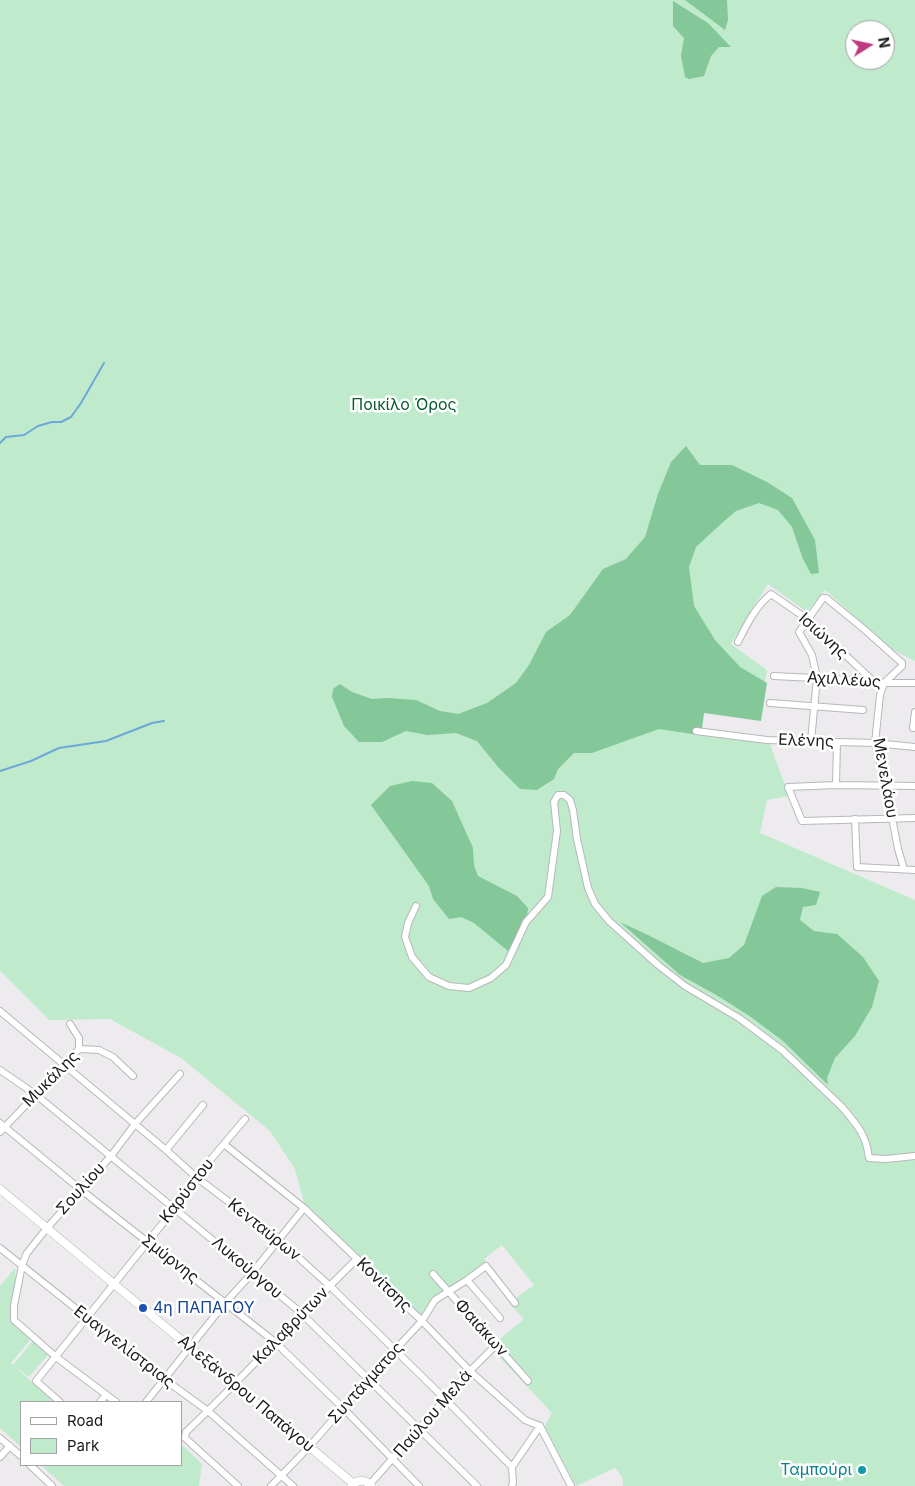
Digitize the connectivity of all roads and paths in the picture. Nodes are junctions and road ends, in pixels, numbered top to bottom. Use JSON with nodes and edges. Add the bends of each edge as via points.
{"nodes":[{"id":1,"x":807,"y":619,"type":"junction"},
{"id":2,"x":738,"y":642,"type":"dead end"},
{"id":3,"x":774,"y":676,"type":"dead end"},
{"id":4,"x":817,"y":678,"type":"junction"},
{"id":5,"x":873,"y":681,"type":"junction"},
{"id":6,"x":884,"y":683,"type":"junction"},
{"id":7,"x":915,"y":683,"type":"edge"},
{"id":8,"x":770,"y":703,"type":"dead end"},
{"id":9,"x":814,"y":707,"type":"junction"},
{"id":10,"x":863,"y":710,"type":"dead end"},
{"id":11,"x":915,"y":712,"type":"edge"},
{"id":12,"x":913,"y":728,"type":"dead end"},
{"id":13,"x":696,"y":731,"type":"dead end"},
{"id":14,"x":811,"y":741,"type":"junction"},
{"id":15,"x":837,"y":742,"type":"junction"},
{"id":16,"x":875,"y":743,"type":"junction"},
{"id":17,"x":915,"y":747,"type":"edge"},
{"id":18,"x":836,"y":785,"type":"junction"},
{"id":19,"x":886,"y":786,"type":"junction"},
{"id":20,"x":915,"y":786,"type":"edge"},
{"id":21,"x":891,"y":818,"type":"junction"},
{"id":22,"x":915,"y":818,"type":"edge"},
{"id":23,"x":854,"y":819,"type":"junction"},
{"id":24,"x":904,"y":870,"type":"junction"},
{"id":25,"x":915,"y":870,"type":"edge"},
{"id":26,"x":416,"y":906,"type":"dead end"},
{"id":27,"x":0,"y":1011,"type":"edge"},
{"id":28,"x":70,"y":1024,"type":"dead end"},
{"id":29,"x":79,"y":1049,"type":"junction"},
{"id":30,"x":63,"y":1065,"type":"junction"},
{"id":31,"x":0,"y":1070,"type":"edge"},
{"id":32,"x":180,"y":1074,"type":"dead end"},
{"id":33,"x":132,"y":1076,"type":"dead end"},
{"id":34,"x":35,"y":1094,"type":"junction"},
{"id":35,"x":204,"y":1105,"type":"dead end"},
{"id":36,"x":245,"y":1119,"type":"dead end"},
{"id":37,"x":135,"y":1124,"type":"junction"},
{"id":38,"x":2,"y":1127,"type":"edge"},
{"id":39,"x":225,"y":1144,"type":"junction"},
{"id":40,"x":166,"y":1150,"type":"junction"},
{"id":41,"x":110,"y":1156,"type":"junction"},
{"id":42,"x":915,"y":1156,"type":"edge"},
{"id":43,"x":196,"y":1177,"type":"junction"},
{"id":44,"x":0,"y":1189,"type":"edge"},
{"id":45,"x":80,"y":1190,"type":"junction"},
{"id":46,"x":174,"y":1208,"type":"junction"},
{"id":47,"x":304,"y":1208,"type":"junction"},
{"id":48,"x":46,"y":1228,"type":"junction"},
{"id":49,"x":278,"y":1240,"type":"junction"},
{"id":50,"x":147,"y":1241,"type":"junction"},
{"id":51,"x":0,"y":1248,"type":"edge"},
{"id":52,"x":357,"y":1259,"type":"junction"},
{"id":53,"x":22,"y":1265,"type":"junction"},
{"id":54,"x":253,"y":1272,"type":"junction"},
{"id":55,"x":433,"y":1274,"type":"dead end"},
{"id":56,"x":467,"y":1280,"type":"junction"},
{"id":57,"x":113,"y":1283,"type":"junction"},
{"id":58,"x":330,"y":1286,"type":"junction"},
{"id":59,"x":448,"y":1292,"type":"junction"},
{"id":60,"x":225,"y":1303,"type":"junction"},
{"id":61,"x":515,"y":1303,"type":"dead end"},
{"id":62,"x":303,"y":1315,"type":"junction"},
{"id":63,"x":87,"y":1318,"type":"junction"},
{"id":64,"x":500,"y":1318,"type":"dead end"},
{"id":65,"x":422,"y":1321,"type":"junction"},
{"id":66,"x":275,"y":1342,"type":"junction"},
{"id":67,"x":496,"y":1345,"type":"junction"},
{"id":68,"x":190,"y":1347,"type":"junction"},
{"id":69,"x":396,"y":1350,"type":"junction"},
{"id":70,"x":56,"y":1357,"type":"junction"},
{"id":71,"x":470,"y":1371,"type":"junction"},
{"id":72,"x":164,"y":1379,"type":"junction"},
{"id":73,"x":368,"y":1379,"type":"junction"},
{"id":74,"x":528,"y":1382,"type":"dead end"},
{"id":75,"x":235,"y":1385,"type":"junction"},
{"id":76,"x":106,"y":1395,"type":"junction"},
{"id":77,"x":445,"y":1399,"type":"junction"},
{"id":78,"x":59,"y":1401,"type":"edge"},
{"id":79,"x":101,"y":1401,"type":"edge"},
{"id":80,"x":115,"y":1401,"type":"edge"},
{"id":81,"x":147,"y":1401,"type":"edge"},
{"id":82,"x":343,"y":1408,"type":"junction"},
{"id":83,"x":208,"y":1412,"type":"junction"},
{"id":84,"x":540,"y":1426,"type":"junction"},
{"id":85,"x":419,"y":1428,"type":"junction"},
{"id":86,"x":0,"y":1438,"type":"edge"},
{"id":87,"x":10,"y":1446,"type":"junction"},
{"id":88,"x":310,"y":1447,"type":"junction"},
{"id":89,"x":20,"y":1455,"type":"edge"},
{"id":90,"x":0,"y":1457,"type":"edge"},
{"id":91,"x":392,"y":1460,"type":"junction"},
{"id":92,"x":31,"y":1466,"type":"edge"},
{"id":93,"x":512,"y":1467,"type":"junction"},
{"id":94,"x":282,"y":1476,"type":"junction"},
{"id":95,"x":353,"y":1485,"type":"edge"},
{"id":96,"x":371,"y":1485,"type":"edge"},
{"id":97,"x":52,"y":1486,"type":"edge"},
{"id":98,"x":238,"y":1486,"type":"edge"},
{"id":99,"x":271,"y":1486,"type":"edge"},
{"id":100,"x":294,"y":1486,"type":"edge"},
{"id":101,"x":419,"y":1486,"type":"edge"},
{"id":102,"x":477,"y":1486,"type":"edge"},
{"id":103,"x":512,"y":1486,"type":"edge"},
{"id":104,"x":571,"y":1486,"type":"edge"}],
"edges":[{"from":1,"to":2,"type":"street","name":"Ισιώνης","via":[[771,594],[752,616]]},
{"from":1,"to":4,"type":"street","via":[[799,632],[812,655]]},
{"from":1,"to":5,"type":"street","name":"Ισιώνης"},
{"from":1,"to":6,"type":"street","via":[[823,598],[852,619],[902,664]]},
{"from":3,"to":4,"type":"street","name":"Αχιλλέως"},
{"from":4,"to":5,"type":"street","name":"Αχιλλέως"},
{"from":4,"to":9,"type":"street"},
{"from":5,"to":6,"type":"street","name":"Αχιλλέως"},
{"from":6,"to":7,"type":"street","name":"Αχιλλέως"},
{"from":6,"to":16,"type":"street","name":"Μενελάου"},
{"from":8,"to":9,"type":"street"},
{"from":9,"to":10,"type":"street"},
{"from":9,"to":14,"type":"street"},
{"from":11,"to":12,"type":"street"},
{"from":13,"to":14,"type":"street","name":"Ελένης","via":[[767,740]]},
{"from":14,"to":15,"type":"street","name":"Ελένης"},
{"from":15,"to":16,"type":"street","name":"Ελένης"},
{"from":15,"to":18,"type":"street"},
{"from":16,"to":17,"type":"street","name":"Ελένης"},
{"from":16,"to":19,"type":"street","name":"Μενελάου"},
{"from":18,"to":19,"type":"street"},
{"from":18,"to":23,"type":"street","via":[[788,787],[802,821]]},
{"from":19,"to":20,"type":"street"},
{"from":19,"to":21,"type":"street","name":"Μενελάου"},
{"from":21,"to":22,"type":"street"},
{"from":21,"to":23,"type":"street"},
{"from":21,"to":24,"type":"street","name":"Μενελάου"},
{"from":23,"to":24,"type":"street","via":[[857,867]]},
{"from":24,"to":25,"type":"street"},
{"from":26,"to":42,"type":"street","via":[[405,937],[412,957],[429,976],[449,986],[469,988],[491,978],[506,965],[526,922],[548,896],[557,831],[554,802],[558,796],[564,795],[574,810],[588,888],[609,922],[685,986],[739,1018],[782,1050],[860,1128],[868,1144],[869,1158]]},
{"from":27,"to":30,"type":"street","name":"Κενταύρων"},
{"from":28,"to":29,"type":"street","via":[[78,1038]]},
{"from":29,"to":30,"type":"street","name":"Μυκάλης"},
{"from":29,"to":33,"type":"street","name":"Μυκάλης","via":[[99,1050],[113,1056]]},
{"from":30,"to":34,"type":"street","name":"Μυκάλης"},
{"from":30,"to":37,"type":"street","name":"Κενταύρων"},
{"from":31,"to":34,"type":"street","name":"Λυκούργου"},
{"from":32,"to":37,"type":"street","name":"Σουλίου"},
{"from":34,"to":38,"type":"street","name":"Μυκάλης"},
{"from":34,"to":41,"type":"street","name":"Λυκούργου"},
{"from":35,"to":40,"type":"street"},
{"from":36,"to":39,"type":"street","name":"Καρύστου"},
{"from":37,"to":40,"type":"street","name":"Κενταύρων"},
{"from":37,"to":41,"type":"street","name":"Σουλίου"},
{"from":38,"to":45,"type":"street","name":"Σμύρνης"},
{"from":39,"to":43,"type":"street","name":"Καρύστου"},
{"from":39,"to":47,"type":"street","name":"Κονίτσης"},
{"from":40,"to":43,"type":"street","name":"Κενταύρων"},
{"from":41,"to":45,"type":"street","name":"Σουλίου"},
{"from":41,"to":46,"type":"street","name":"Λυκούργου"},
{"from":43,"to":46,"type":"street","name":"Καρύστου"},
{"from":43,"to":49,"type":"street","name":"Κενταύρων"},
{"from":44,"to":48,"type":"street","name":"Αλεξάνδρου Παπάγου"},
{"from":45,"to":48,"type":"street","name":"Σουλίου"},
{"from":45,"to":50,"type":"street","name":"Σμύρνης"},
{"from":46,"to":50,"type":"street","name":"Καρύστου"},
{"from":46,"to":54,"type":"street","name":"Λυκούργου"},
{"from":47,"to":49,"type":"street"},
{"from":47,"to":52,"type":"street","name":"Κονίτσης"},
{"from":48,"to":53,"type":"street","name":"Σουλίου"},
{"from":48,"to":57,"type":"street","name":"Αλεξάνδρου Παπάγου"},
{"from":49,"to":54,"type":"street"},
{"from":49,"to":58,"type":"street","name":"Κενταύρων"},
{"from":50,"to":57,"type":"street","name":"Καρύστου"},
{"from":50,"to":60,"type":"street","name":"Σμύρνης"},
{"from":51,"to":53,"type":"street","name":"Ευαγγελίστριας"},
{"from":52,"to":58,"type":"street","name":"Καλαβρύτων"},
{"from":52,"to":65,"type":"street","name":"Κονίτσης"},
{"from":53,"to":63,"type":"street","name":"Ευαγγελίστριας"},
{"from":53,"to":70,"type":"street","name":"Σουλίου","via":[[14,1320]]},
{"from":54,"to":60,"type":"street"},
{"from":54,"to":62,"type":"street","name":"Λυκούργου"},
{"from":55,"to":59,"type":"street","name":"Φαιάκων"},
{"from":56,"to":59,"type":"street","name":"Συντάγματος"},
{"from":56,"to":61,"type":"street","name":"Συντάγματος","via":[[486,1266]]},
{"from":56,"to":64,"type":"street"},
{"from":57,"to":63,"type":"street","name":"Καρύστου"},
{"from":57,"to":68,"type":"street","name":"Αλεξάνδρου Παπάγου"},
{"from":58,"to":62,"type":"street","name":"Καλαβρύτων"},
{"from":58,"to":69,"type":"street","name":"Κενταύρων"},
{"from":59,"to":65,"type":"street","name":"Συντάγματος","via":[[435,1300]]},
{"from":59,"to":67,"type":"street","name":"Φαιάκων"},
{"from":60,"to":66,"type":"street","name":"Σμύρνης"},
{"from":60,"to":68,"type":"street"},
{"from":62,"to":66,"type":"street","name":"Καλαβρύτων"},
{"from":62,"to":73,"type":"street","name":"Λυκούργου"},
{"from":63,"to":70,"type":"street","name":"Καρύστου"},
{"from":63,"to":72,"type":"street","name":"Ευαγγελίστριας"},
{"from":65,"to":69,"type":"street","name":"Συντάγματος"},
{"from":65,"to":71,"type":"street","name":"Κονίτσης"},
{"from":66,"to":75,"type":"street","name":"Καλαβρύτων"},
{"from":66,"to":82,"type":"street","name":"Σμύρνης"},
{"from":67,"to":71,"type":"street","name":"Παύλου Μελά"},
{"from":67,"to":74,"type":"street","name":"Φαιάκων"},
{"from":68,"to":72,"type":"street"},
{"from":68,"to":75,"type":"street","name":"Αλεξάνδρου Παπάγου"},
{"from":69,"to":73,"type":"street","name":"Συντάγματος"},
{"from":69,"to":77,"type":"street","name":"Κενταύρων"},
{"from":70,"to":76,"type":"street"},
{"from":70,"to":78,"type":"street","name":"Καρύστου","via":[[36,1381]]},
{"from":71,"to":77,"type":"street","name":"Παύλου Μελά"},
{"from":71,"to":84,"type":"street","name":"Κονίτσης","via":[[525,1420]]},
{"from":72,"to":81,"type":"street"},
{"from":72,"to":83,"type":"street","name":"Ευαγγελίστριας"},
{"from":73,"to":82,"type":"street","name":"Συντάγματος"},
{"from":73,"to":85,"type":"street","name":"Λυκούργου"},
{"from":75,"to":83,"type":"street","name":"Καλαβρύτων"},
{"from":75,"to":88,"type":"street","name":"Αλεξάνδρου Παπάγου"},
{"from":76,"to":79,"type":"street"},
{"from":76,"to":80,"type":"street"},
{"from":77,"to":85,"type":"street","name":"Παύλου Μελά"},
{"from":77,"to":93,"type":"street","name":"Κενταύρων"},
{"from":82,"to":88,"type":"street","name":"Συντάγματος"},
{"from":82,"to":91,"type":"street","name":"Σμύρνης"},
{"from":83,"to":94,"type":"street","name":"Ευαγγελίστριας"},
{"from":83,"to":98,"type":"street","name":"Καλαβρύτων","via":[[186,1432],[185,1438]]},
{"from":84,"to":93,"type":"street"},
{"from":84,"to":104,"type":"street"},
{"from":85,"to":91,"type":"street","name":"Παύλου Μελά"},
{"from":85,"to":102,"type":"street","name":"Λυκούργου"},
{"from":86,"to":87,"type":"street"},
{"from":87,"to":89,"type":"street"},
{"from":87,"to":90,"type":"street"},
{"from":88,"to":94,"type":"street","name":"Συντάγματος"},
{"from":88,"to":95,"type":"street","name":"Αλεξάνδρου Παπάγου"},
{"from":91,"to":96,"type":"street","name":"Παύλου Μελά"},
{"from":91,"to":101,"type":"street","name":"Σμύρνης"},
{"from":92,"to":97,"type":"street"},
{"from":93,"to":103,"type":"street"},
{"from":94,"to":99,"type":"street","name":"Συντάγματος"},
{"from":94,"to":100,"type":"street","name":"Ευαγγελίστριας"},
{"from":95,"to":96,"type":"street","name":"Αλεξάνδρου Παπάγου","via":[[363,1481]]}]}
